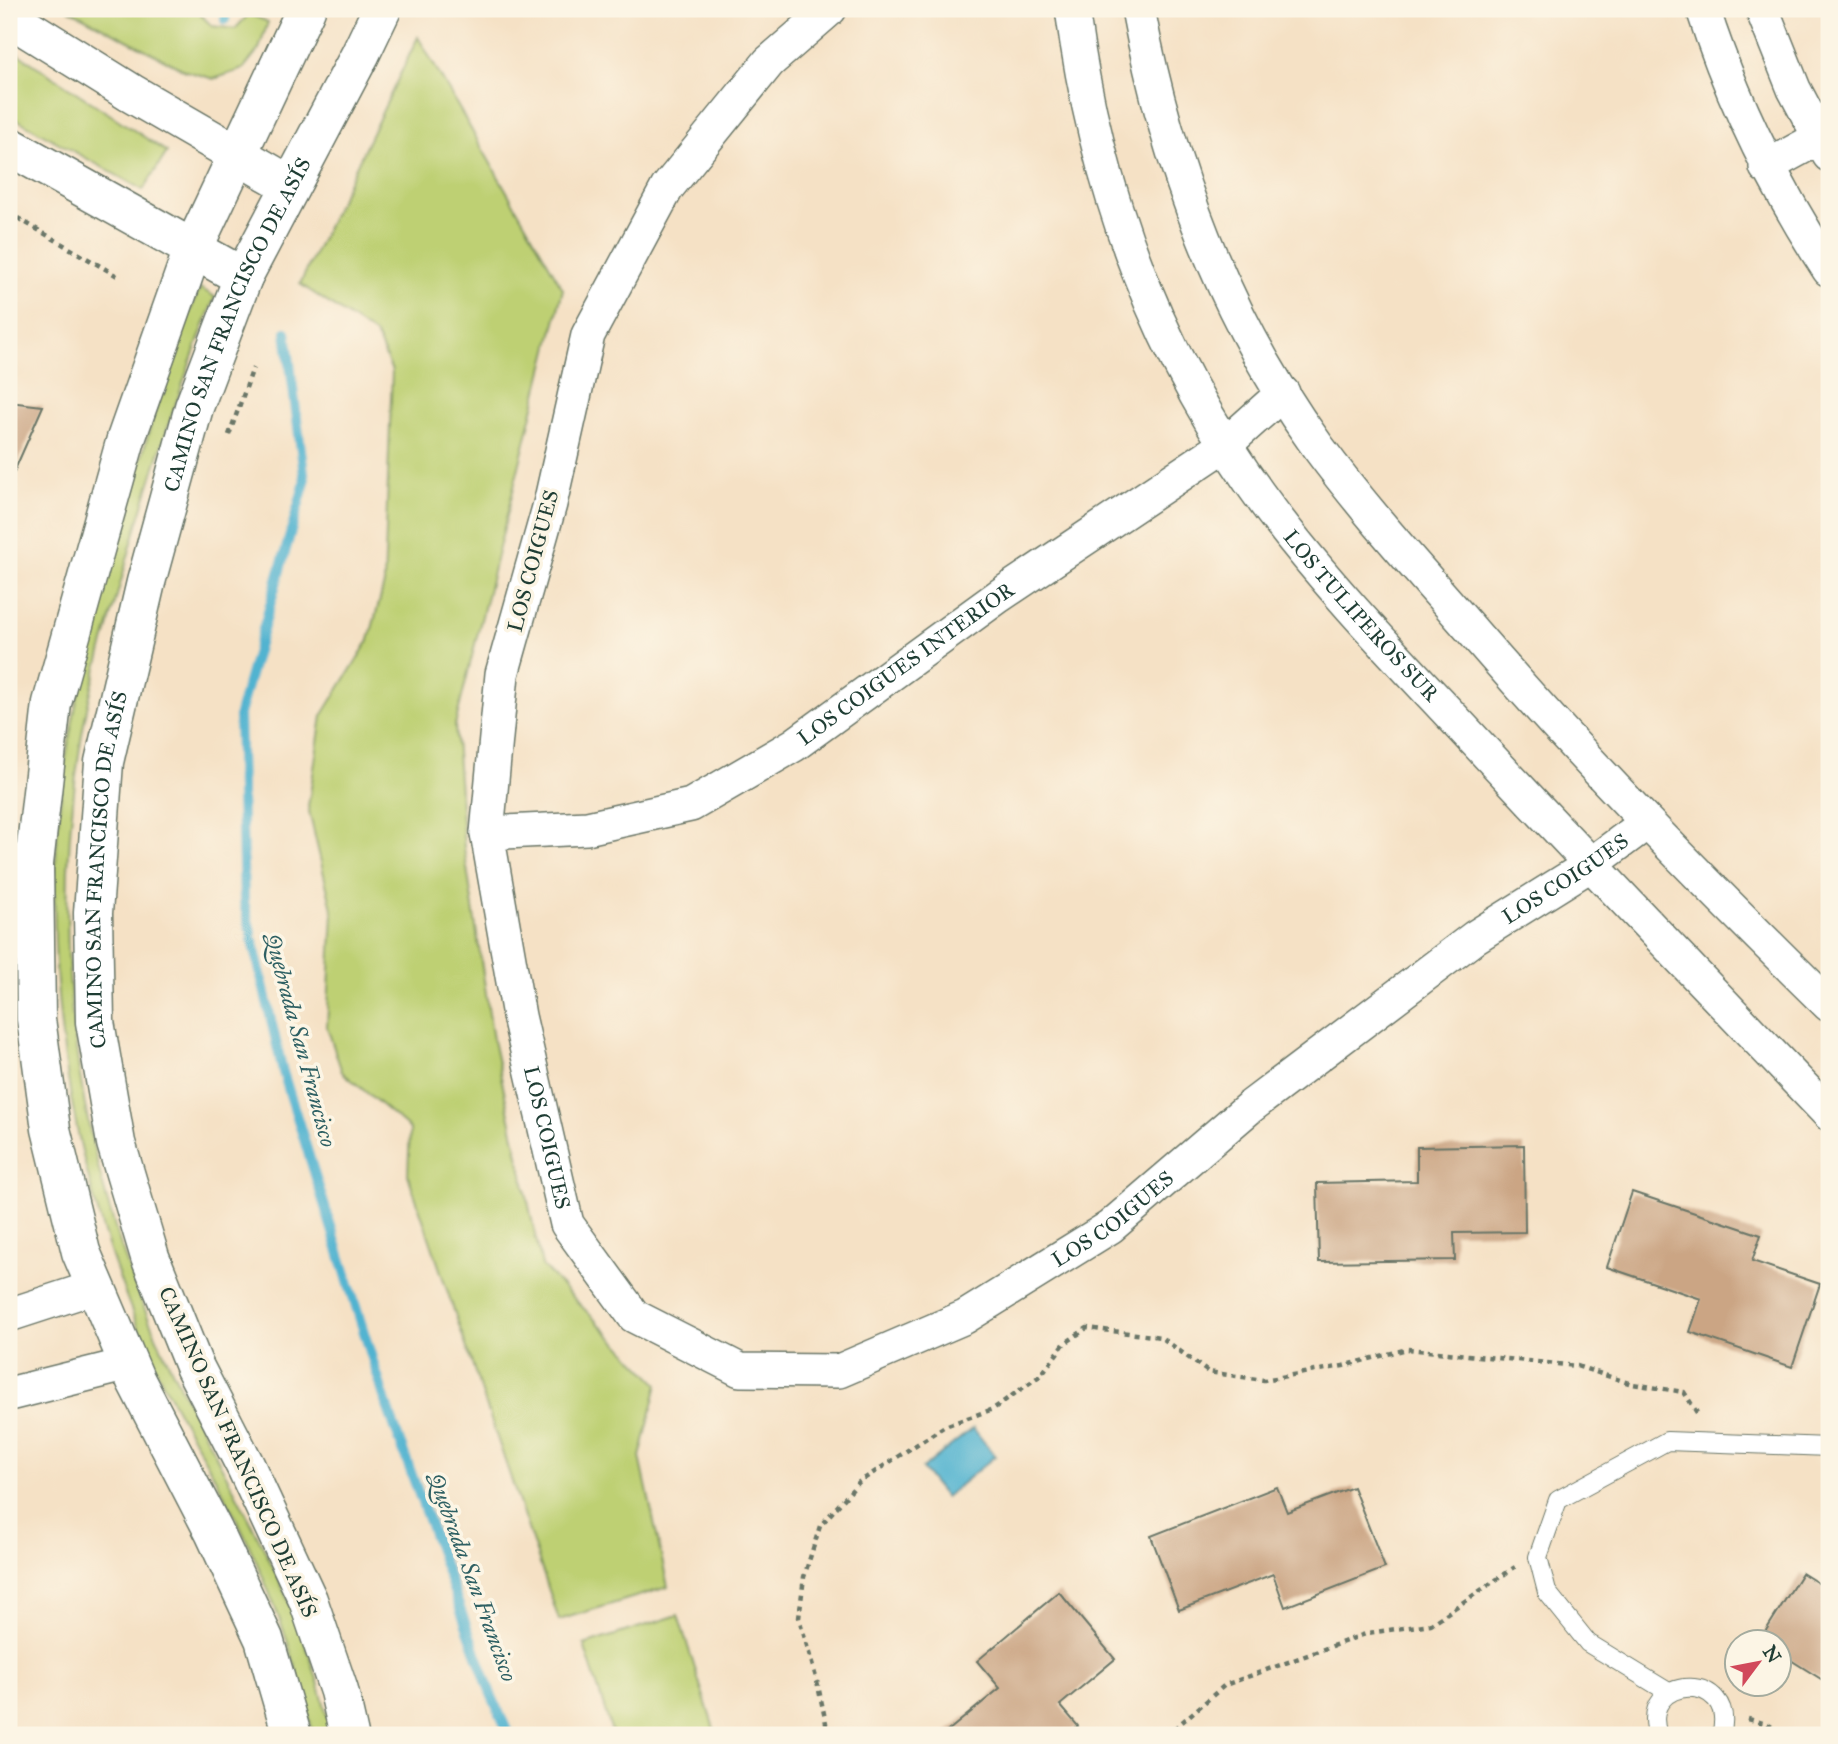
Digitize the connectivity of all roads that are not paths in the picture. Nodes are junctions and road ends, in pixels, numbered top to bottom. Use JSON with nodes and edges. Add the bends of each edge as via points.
{"nodes":[{"id":1,"x":306,"y":9,"type":"edge"},
{"id":2,"x":382,"y":9,"type":"edge"},
{"id":3,"x":830,"y":9,"type":"edge"},
{"id":4,"x":1072,"y":9,"type":"edge"},
{"id":5,"x":1138,"y":9,"type":"edge"},
{"id":6,"x":1703,"y":9,"type":"edge"},
{"id":7,"x":1762,"y":9,"type":"edge"},
{"id":8,"x":9,"y":17,"type":"edge"},
{"id":9,"x":9,"y":146,"type":"edge"},
{"id":10,"x":1824,"y":146,"type":"edge"},
{"id":11,"x":238,"y":154,"type":"junction"},
{"id":12,"x":1766,"y":167,"type":"junction"},
{"id":13,"x":290,"y":185,"type":"junction"},
{"id":14,"x":193,"y":248,"type":"junction"},
{"id":15,"x":1829,"y":270,"type":"edge"},
{"id":16,"x":243,"y":276,"type":"junction"},
{"id":17,"x":1283,"y":393,"type":"junction"},
{"id":18,"x":1225,"y":445,"type":"junction"},
{"id":19,"x":1645,"y":824,"type":"junction"},
{"id":20,"x":487,"y":834,"type":"junction"},
{"id":21,"x":1590,"y":865,"type":"junction"},
{"id":22,"x":1829,"y":1005,"type":"edge"},
{"id":23,"x":1829,"y":1114,"type":"edge"},
{"id":24,"x":96,"y":1287,"type":"junction"},
{"id":25,"x":9,"y":1315,"type":"edge"},
{"id":26,"x":129,"y":1364,"type":"junction"},
{"id":27,"x":9,"y":1394,"type":"edge"},
{"id":28,"x":1829,"y":1447,"type":"edge"},
{"id":29,"x":1670,"y":1693,"type":"junction"},
{"id":30,"x":292,"y":1735,"type":"edge"},
{"id":31,"x":349,"y":1735,"type":"edge"},
{"id":32,"x":1658,"y":1735,"type":"edge"},
{"id":33,"x":1721,"y":1735,"type":"edge"}],
"edges":[{"from":1,"to":11,"type":"main road"},
{"from":2,"to":13,"type":"main road","name":"CAMINO SAN FRANCISCO DE ASÍS"},
{"from":3,"to":20,"type":"street","name":"LOS COIGUES","via":[[769,62],[667,187],[588,335],[550,504],[502,674]]},
{"from":4,"to":18,"type":"street","name":"LOS TULIPEROS SUR","via":[[1110,197],[1166,337]]},
{"from":5,"to":17,"type":"street","via":[[1165,127],[1192,211],[1218,274]]},
{"from":6,"to":12,"type":"street","via":[[1723,69]]},
{"from":7,"to":10,"type":"street","via":[[1794,89]]},
{"from":8,"to":11,"type":"main road"},
{"from":9,"to":14,"type":"main road"},
{"from":10,"to":12,"type":"street"},
{"from":11,"to":13,"type":"main road"},
{"from":11,"to":14,"type":"main road"},
{"from":12,"to":15,"type":"street"},
{"from":13,"to":16,"type":"main road","name":"CAMINO SAN FRANCISCO DE ASÍS"},
{"from":14,"to":16,"type":"main road"},
{"from":14,"to":24,"type":"main road","via":[[126,439],[52,703],[34,864],[36,1019],[51,1129],[81,1252]]},
{"from":16,"to":31,"type":"main road","name":"CAMINO SAN FRANCISCO DE ASÍS","via":[[194,407],[146,582],[104,762],[93,913],[95,1022],[116,1143],[150,1257],[194,1366],[308,1600],[339,1690]]},
{"from":17,"to":18,"type":"street","name":"LOS COIGUES INTERIOR"},
{"from":17,"to":19,"type":"street","via":[[1354,494]]},
{"from":18,"to":20,"type":"street","name":"LOS COIGUES INTERIOR","via":[[999,596],[794,745],[691,805],[587,828]]},
{"from":18,"to":21,"type":"street","name":"LOS TULIPEROS SUR","via":[[1317,568]]},
{"from":19,"to":21,"type":"street","name":"LOS COIGUES"},
{"from":19,"to":22,"type":"street"},
{"from":20,"to":21,"type":"street","name":"LOS COIGUES","via":[[519,1016],[567,1224],[635,1317],[740,1370],[839,1370],[965,1317],[1110,1227],[1250,1107],[1465,945]]},
{"from":21,"to":23,"type":"street","name":"LOS TULIPEROS SUR"},
{"from":24,"to":25,"type":"street"},
{"from":24,"to":26,"type":"main road"},
{"from":26,"to":27,"type":"street"},
{"from":26,"to":30,"type":"main road","via":[[264,1639]]},
{"from":28,"to":29,"type":"lane","via":[[1667,1441],[1558,1500],[1538,1557],[1547,1592],[1588,1643]]},
{"from":29,"to":32,"type":"lane","via":[[1656,1711]]},
{"from":29,"to":33,"type":"lane","via":[[1680,1688],[1702,1689],[1712,1695],[1723,1714]]}]}
